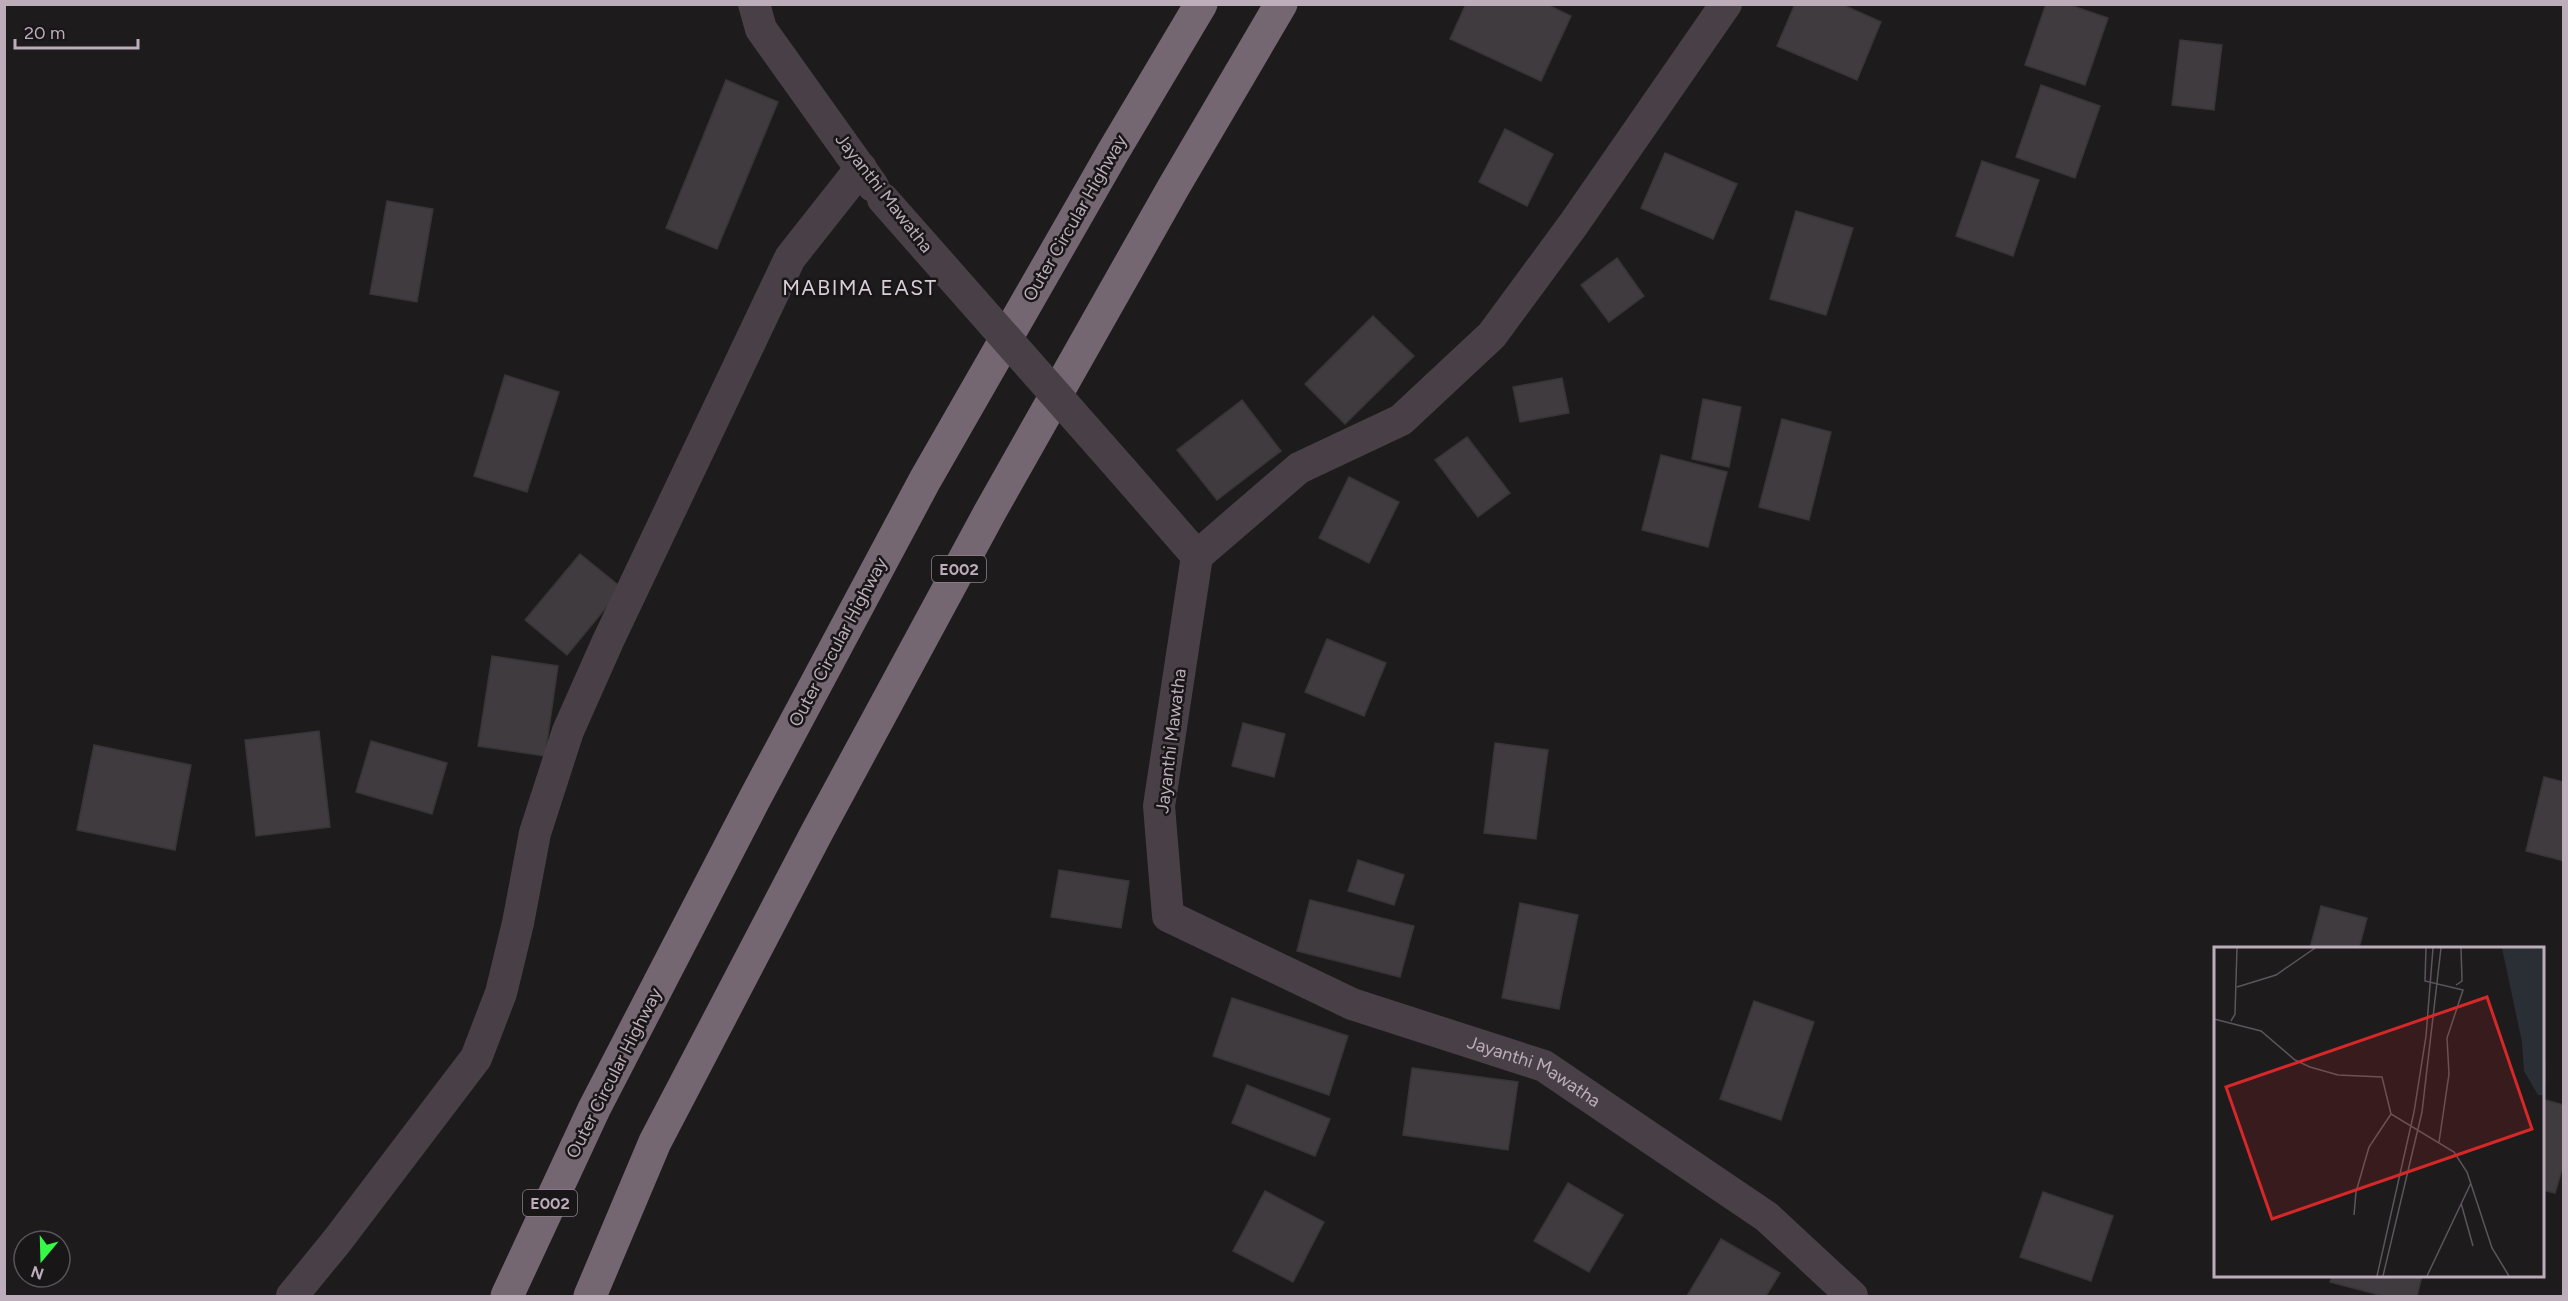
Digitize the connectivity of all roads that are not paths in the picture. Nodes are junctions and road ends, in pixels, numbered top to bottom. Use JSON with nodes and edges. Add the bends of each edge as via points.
{"nodes":[{"id":1,"x":754,"y":4,"type":"edge"},
{"id":2,"x":1201,"y":4,"type":"edge"},
{"id":3,"x":1281,"y":4,"type":"edge"},
{"id":4,"x":1726,"y":4,"type":"edge"},
{"id":5,"x":861,"y":168,"type":"junction"},
{"id":6,"x":1197,"y":556,"type":"junction"},
{"id":7,"x":292,"y":1296,"type":"edge"},
{"id":8,"x":507,"y":1296,"type":"edge"},
{"id":9,"x":590,"y":1296,"type":"edge"},
{"id":10,"x":1852,"y":1296,"type":"edge"}],
"edges":[{"from":1,"to":5,"type":"street","name":"Jayanthi Mawatha","via":[[761,29]]},
{"from":2,"to":8,"type":"highway","name":"Outer Circular Highway","number":"E002","via":[[925,480],[594,1109]]},
{"from":3,"to":9,"type":"highway","number":"E002","via":[[986,520],[817,832],[655,1142]]},
{"from":4,"to":6,"type":"street","via":[[1492,335],[1401,420],[1299,468]]},
{"from":5,"to":6,"type":"street","name":"Jayanthi Mawatha","bridge":true,"via":[[883,199]]},
{"from":5,"to":7,"type":"street","via":[[790,258],[568,731],[535,833],[501,993],[476,1058]]},
{"from":6,"to":10,"type":"street","name":"Jayanthi Mawatha","via":[[1160,806],[1168,916],[1352,1004],[1544,1066],[1767,1216]]}]}
